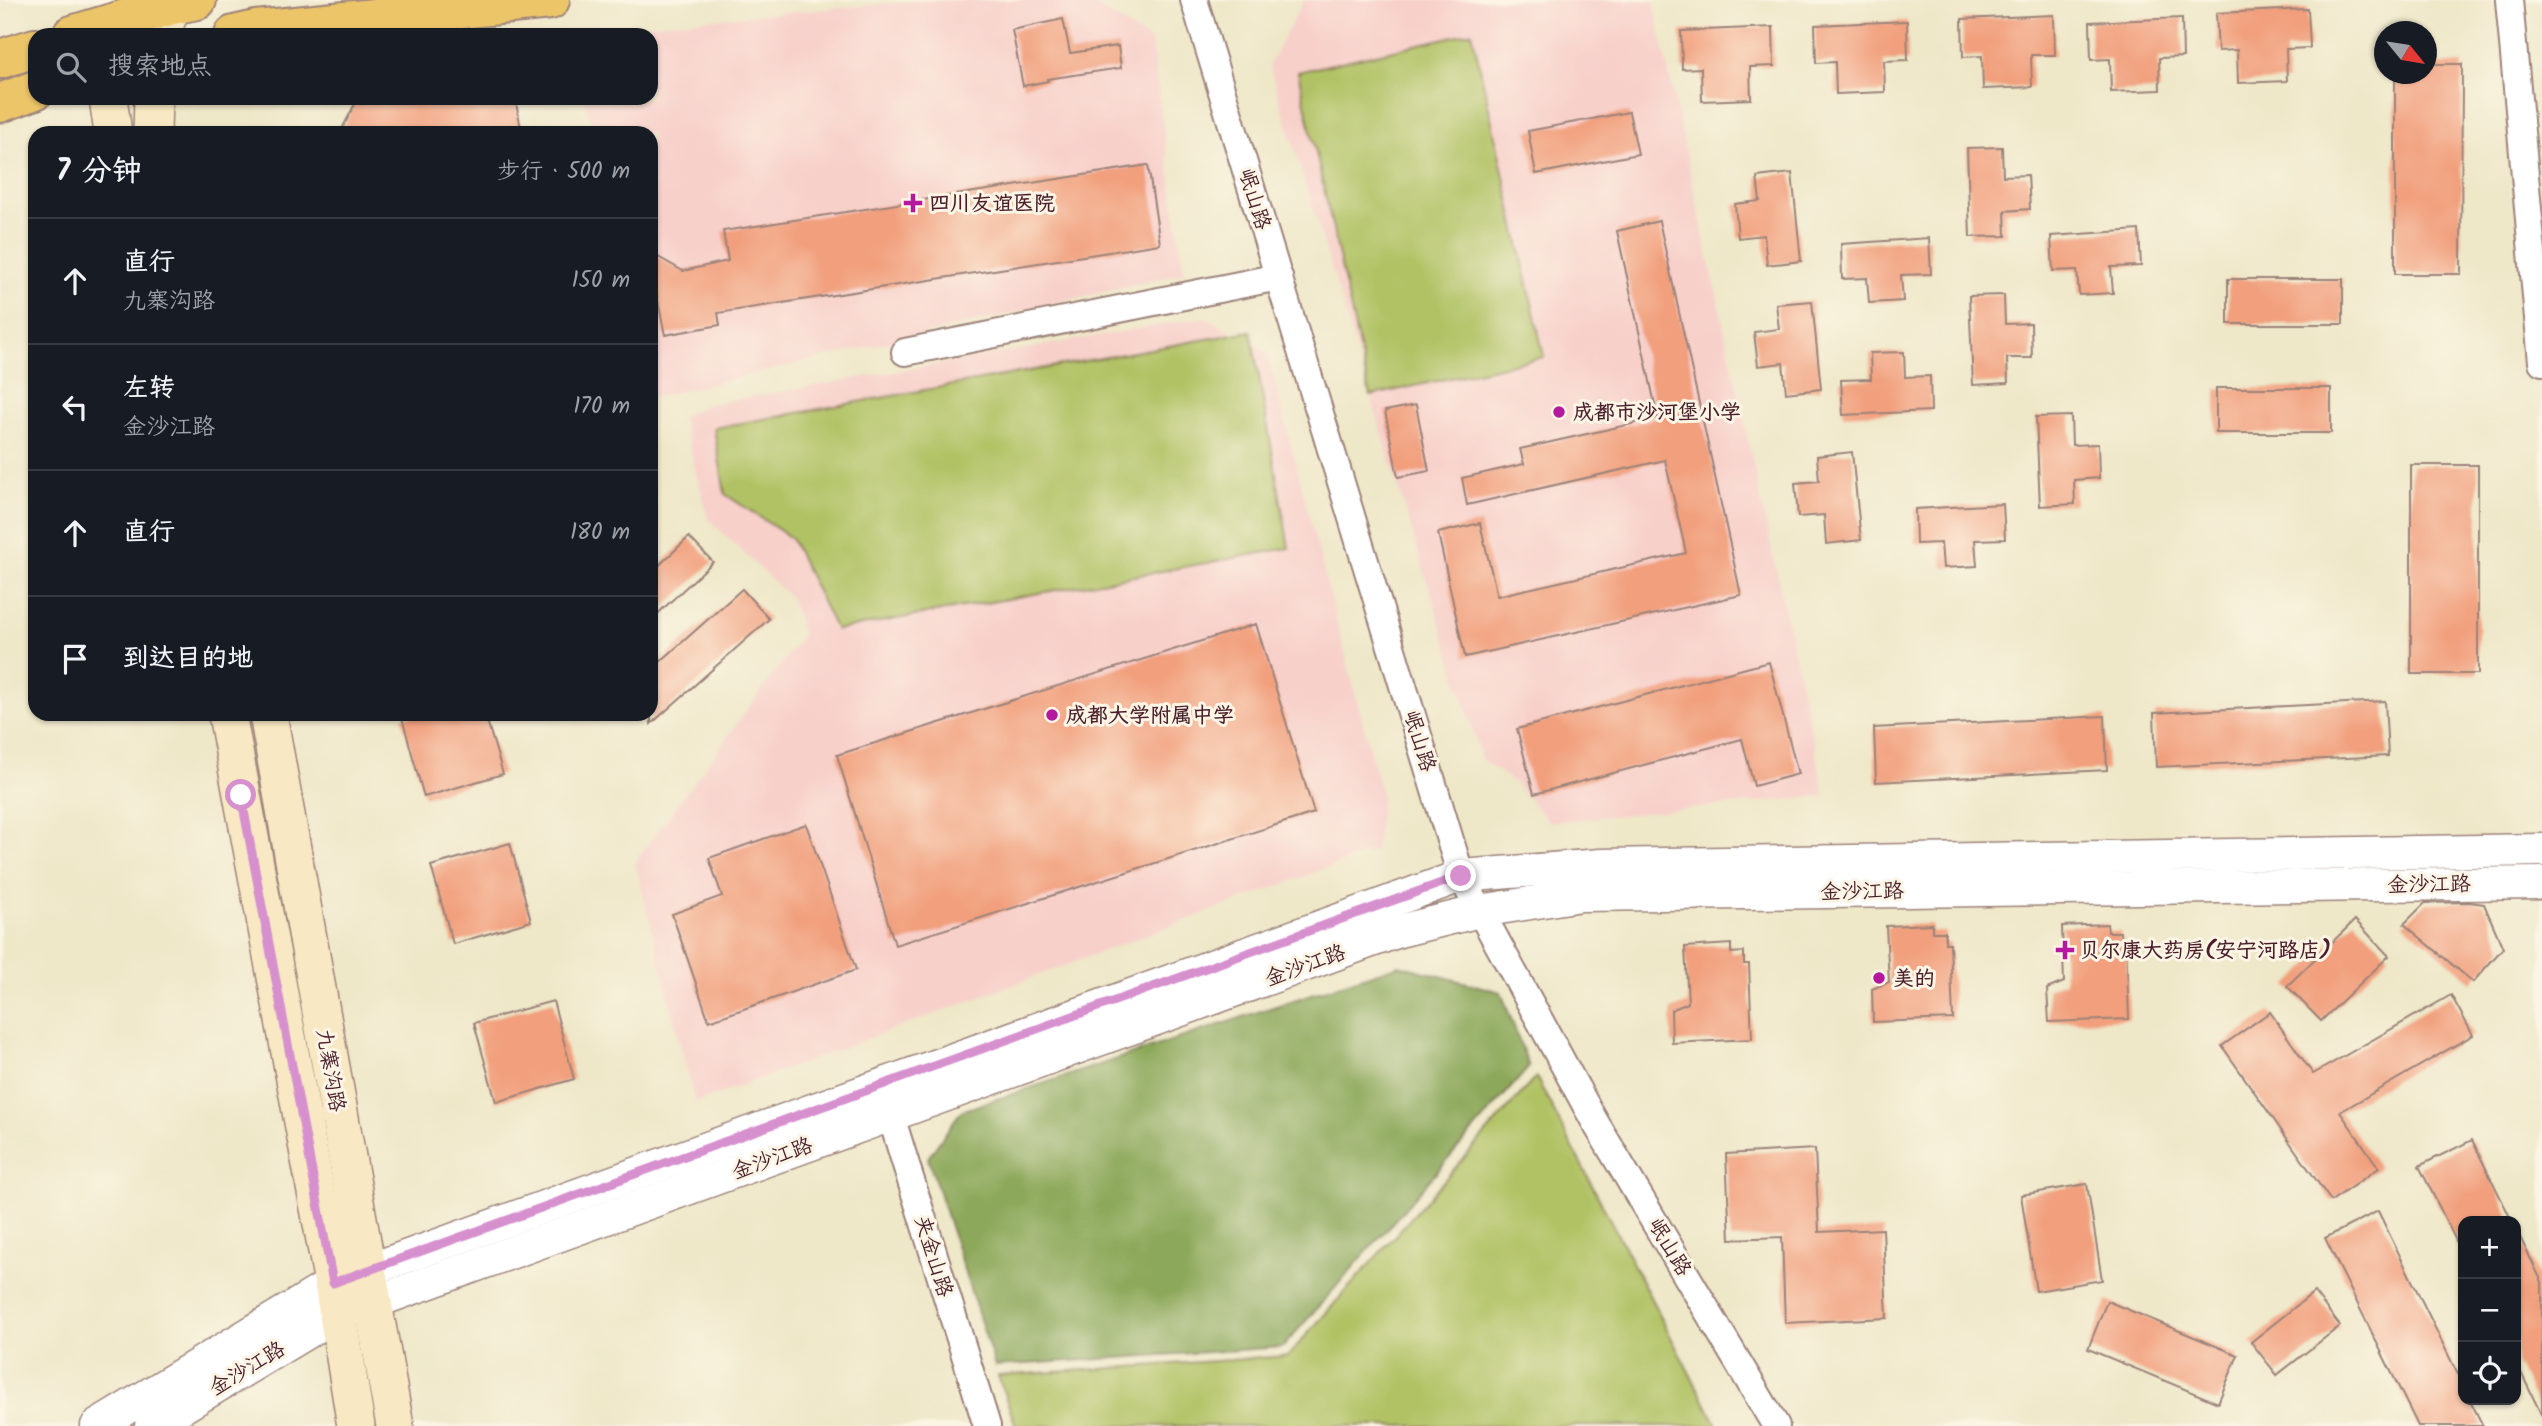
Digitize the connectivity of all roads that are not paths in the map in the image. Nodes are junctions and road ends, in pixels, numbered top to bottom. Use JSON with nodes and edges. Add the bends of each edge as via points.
{"nodes":[{"id":1,"x":550,"y":0,"type":"edge"},
{"id":2,"x":1194,"y":0,"type":"edge"},
{"id":3,"x":2509,"y":0,"type":"edge"},
{"id":4,"x":176,"y":10,"type":"edge"},
{"id":5,"x":117,"y":19,"type":"edge"},
{"id":6,"x":92,"y":28,"type":"edge"},
{"id":7,"x":276,"y":28,"type":"edge"},
{"id":8,"x":28,"y":50,"type":"edge"},
{"id":9,"x":0,"y":60,"type":"edge"},
{"id":10,"x":28,"y":93,"type":"edge"},
{"id":11,"x":0,"y":103,"type":"edge"},
{"id":12,"x":109,"y":105,"type":"edge"},
{"id":13,"x":153,"y":105,"type":"edge"},
{"id":14,"x":112,"y":126,"type":"edge"},
{"id":15,"x":152,"y":126,"type":"edge"},
{"id":16,"x":1279,"y":277,"type":"junction"},
{"id":17,"x":905,"y":352,"type":"dead end"},
{"id":18,"x":2542,"y":362,"type":"edge"},
{"id":19,"x":228,"y":721,"type":"edge"},
{"id":20,"x":269,"y":721,"type":"edge"},
{"id":21,"x":2542,"y":850,"type":"edge"},
{"id":22,"x":1461,"y":876,"type":"junction"},
{"id":23,"x":2542,"y":883,"type":"edge"},
{"id":24,"x":1480,"y":911,"type":"junction"},
{"id":25,"x":886,"y":1101,"type":"junction"},
{"id":26,"x":370,"y":1287,"type":"junction"},
{"id":27,"x":335,"y":1298,"type":"junction"},
{"id":28,"x":97,"y":1426,"type":"edge"},
{"id":29,"x":151,"y":1426,"type":"edge"},
{"id":30,"x":356,"y":1426,"type":"edge"},
{"id":31,"x":394,"y":1426,"type":"edge"},
{"id":32,"x":987,"y":1426,"type":"edge"},
{"id":33,"x":1776,"y":1426,"type":"edge"}],
"edges":[{"from":1,"to":7,"type":"main road"},
{"from":2,"to":16,"type":"street","name":"岷山路"},
{"from":3,"to":18,"type":"street"},
{"from":4,"to":5,"type":"main road"},
{"from":5,"to":6,"type":"main road"},
{"from":8,"to":9,"type":"main road"},
{"from":10,"to":11,"type":"main road"},
{"from":12,"to":14,"type":"main road"},
{"from":13,"to":15,"type":"main road"},
{"from":16,"to":17,"type":"street"},
{"from":16,"to":22,"type":"street","name":"岷山路"},
{"from":19,"to":27,"type":"main road","name":"九寨沟路"},
{"from":20,"to":26,"type":"main road","name":"九寨沟路"},
{"from":21,"to":22,"type":"street","via":[[1601,865]]},
{"from":22,"to":24,"type":"street","name":"岷山路"},
{"from":22,"to":25,"type":"street"},
{"from":23,"to":24,"type":"street","name":"金沙江路","via":[[1581,895]]},
{"from":24,"to":25,"type":"street","name":"金沙江路","via":[[1399,931]]},
{"from":24,"to":33,"type":"street","name":"岷山路","via":[[1595,1122]]},
{"from":25,"to":26,"type":"street","name":"金沙江路"},
{"from":25,"to":32,"type":"street","name":"夹金山路"},
{"from":26,"to":27,"type":"street","name":"金沙江路"},
{"from":26,"to":31,"type":"main road","name":"九寨沟路"},
{"from":27,"to":28,"type":"street","name":"金沙江路"},
{"from":27,"to":29,"type":"street","name":"金沙江路"},
{"from":27,"to":30,"type":"main road","name":"九寨沟路"}]}
